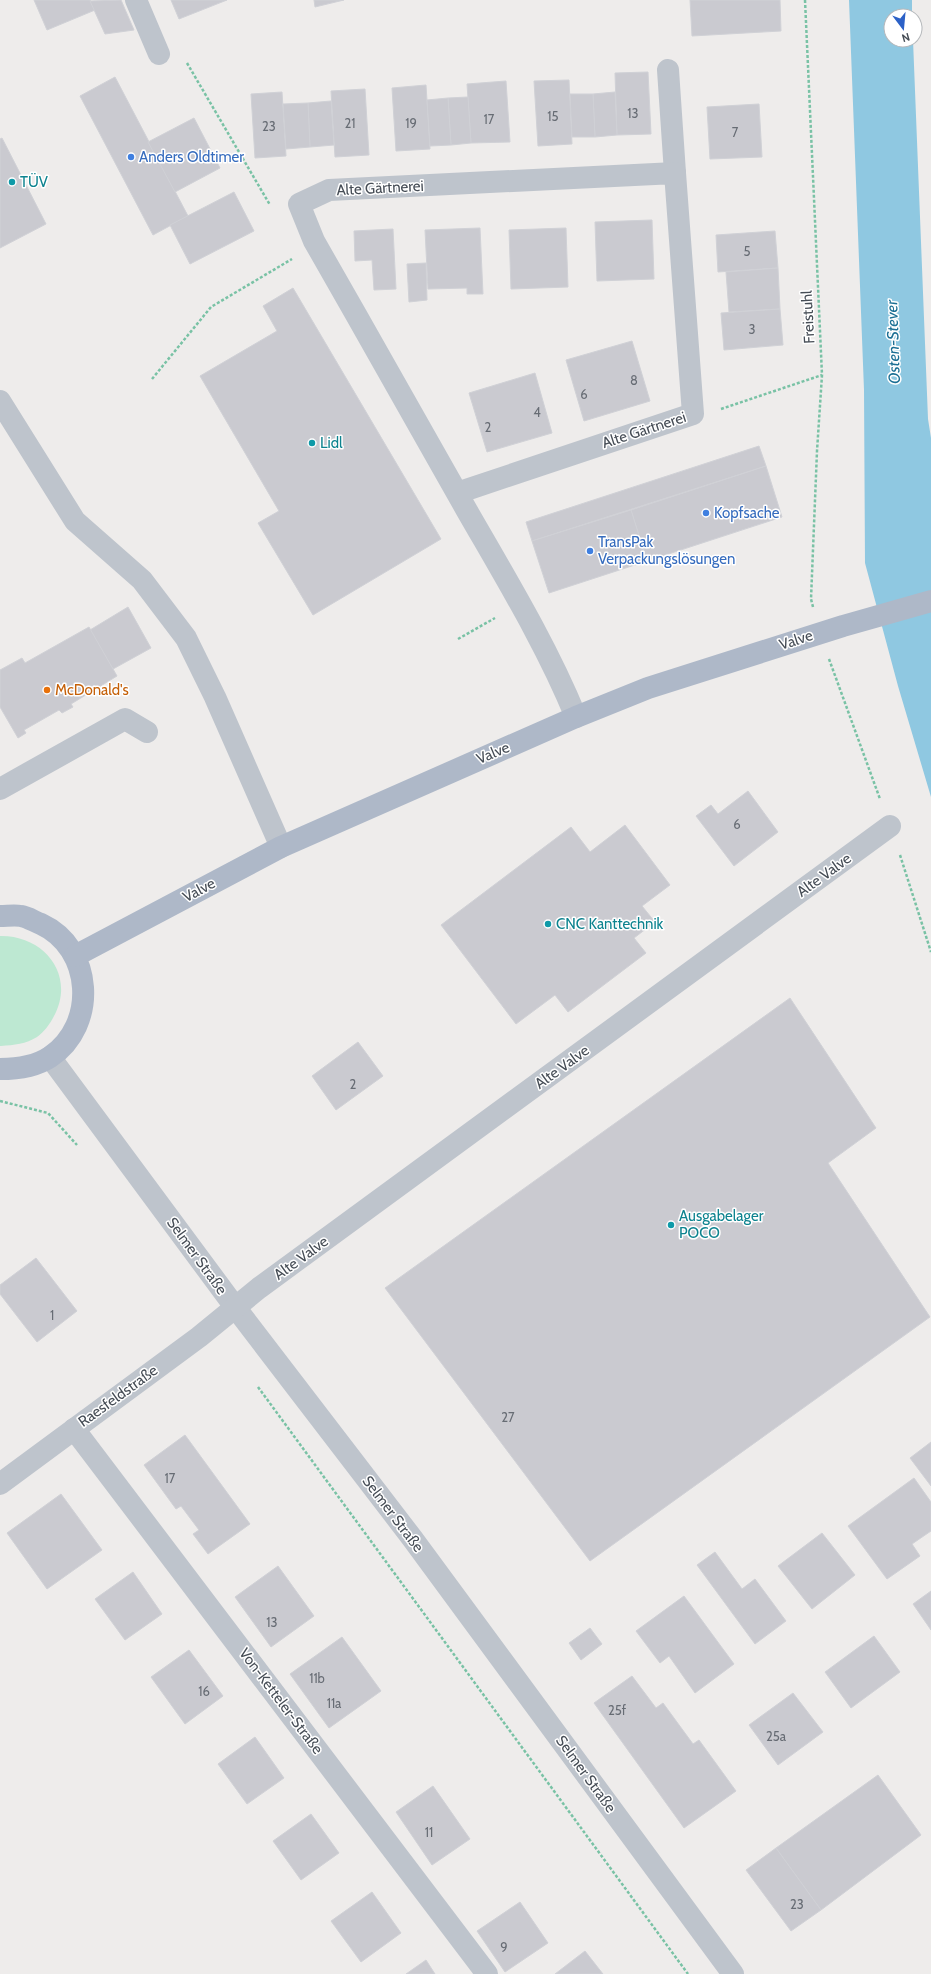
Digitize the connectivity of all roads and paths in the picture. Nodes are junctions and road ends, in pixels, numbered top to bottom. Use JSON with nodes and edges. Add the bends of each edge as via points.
{"nodes":[{"id":1,"x":136,"y":0,"type":"edge"},
{"id":2,"x":805,"y":0,"type":"edge"},
{"id":3,"x":159,"y":54,"type":"joint"},
{"id":4,"x":668,"y":70,"type":"dead end"},
{"id":5,"x":675,"y":174,"type":"junction"},
{"id":6,"x":268,"y":201,"type":"dead end"},
{"id":7,"x":293,"y":259,"type":"dead end"},
{"id":8,"x":822,"y":375,"type":"junction"},
{"id":9,"x":152,"y":380,"type":"dead end"},
{"id":10,"x":0,"y":401,"type":"edge"},
{"id":11,"x":693,"y":414,"type":"junction"},
{"id":12,"x":457,"y":493,"type":"junction"},
{"id":13,"x":931,"y":600,"type":"edge"},
{"id":14,"x":496,"y":617,"type":"dead end"},
{"id":15,"x":820,"y":632,"type":"junction"},
{"id":16,"x":458,"y":639,"type":"dead end"},
{"id":17,"x":576,"y":717,"type":"junction"},
{"id":18,"x":147,"y":732,"type":"dead end"},
{"id":19,"x":0,"y":789,"type":"edge"},
{"id":20,"x":890,"y":826,"type":"junction"},
{"id":21,"x":281,"y":847,"type":"junction"},
{"id":22,"x":0,"y":916,"type":"edge"},
{"id":23,"x":931,"y":952,"type":"edge"},
{"id":24,"x":76,"y":956,"type":"junction"},
{"id":25,"x":50,"y":1057,"type":"junction"},
{"id":26,"x":0,"y":1069,"type":"edge"},
{"id":27,"x":0,"y":1101,"type":"edge"},
{"id":28,"x":80,"y":1150,"type":"dead end"},
{"id":29,"x":235,"y":1307,"type":"junction"},
{"id":30,"x":254,"y":1383,"type":"dead end"},
{"id":31,"x":74,"y":1429,"type":"junction"},
{"id":32,"x":0,"y":1484,"type":"edge"},
{"id":33,"x":487,"y":1974,"type":"edge"},
{"id":34,"x":688,"y":1974,"type":"edge"},
{"id":35,"x":733,"y":1974,"type":"edge"}],
"edges":[{"from":1,"to":3,"type":"street"},
{"from":2,"to":8,"type":"path","name":"Freistuhl"},
{"from":3,"to":6,"type":"path","via":[[182,54]]},
{"from":4,"to":5,"type":"street","name":"Alte Gärtnerei"},
{"from":5,"to":11,"type":"street","name":"Alte Gärtnerei"},
{"from":5,"to":12,"type":"street","name":"Alte Gärtnerei","via":[[329,190],[299,204],[314,241]]},
{"from":7,"to":9,"type":"path","via":[[211,307]]},
{"from":8,"to":11,"type":"path","via":[[708,413]]},
{"from":8,"to":15,"type":"path","name":"Freistuhl","via":[[811,599]]},
{"from":10,"to":21,"type":"street","via":[[75,521],[142,580],[186,638]]},
{"from":11,"to":12,"type":"street","name":"Alte Gärtnerei"},
{"from":12,"to":17,"type":"street","name":"Alte Gärtnerei","via":[[557,673]]},
{"from":13,"to":15,"type":"main road","name":"Valve"},
{"from":14,"to":16,"type":"path"},
{"from":15,"to":17,"type":"main road","name":"Valve","via":[[648,688]]},
{"from":15,"to":20,"type":"path","name":"Freistuhl"},
{"from":17,"to":21,"type":"main road","name":"Valve"},
{"from":18,"to":19,"type":"street","via":[[125,719]]},
{"from":20,"to":23,"type":"path","name":"Freistuhl"},
{"from":20,"to":29,"type":"street","name":"Alte Valve"},
{"from":21,"to":24,"type":"main road","name":"Valve"},
{"from":22,"to":24,"type":"main road","via":[[23,916],[53,930]]},
{"from":24,"to":25,"type":"main road","via":[[84,983],[82,1012],[70,1038]]},
{"from":25,"to":26,"type":"main road","via":[[21,1069]]},
{"from":25,"to":29,"type":"street","name":"Selmer Straße"},
{"from":27,"to":28,"type":"path","via":[[48,1113]]},
{"from":29,"to":31,"type":"street","name":"Raesfeldstraße","via":[[199,1337]]},
{"from":29,"to":35,"type":"street","name":"Selmer Straße","via":[[417,1544]]},
{"from":30,"to":34,"type":"path"},
{"from":31,"to":32,"type":"street","name":"Raesfeldstraße"},
{"from":31,"to":33,"type":"street","name":"Von-Ketteler-Straße"}]}
